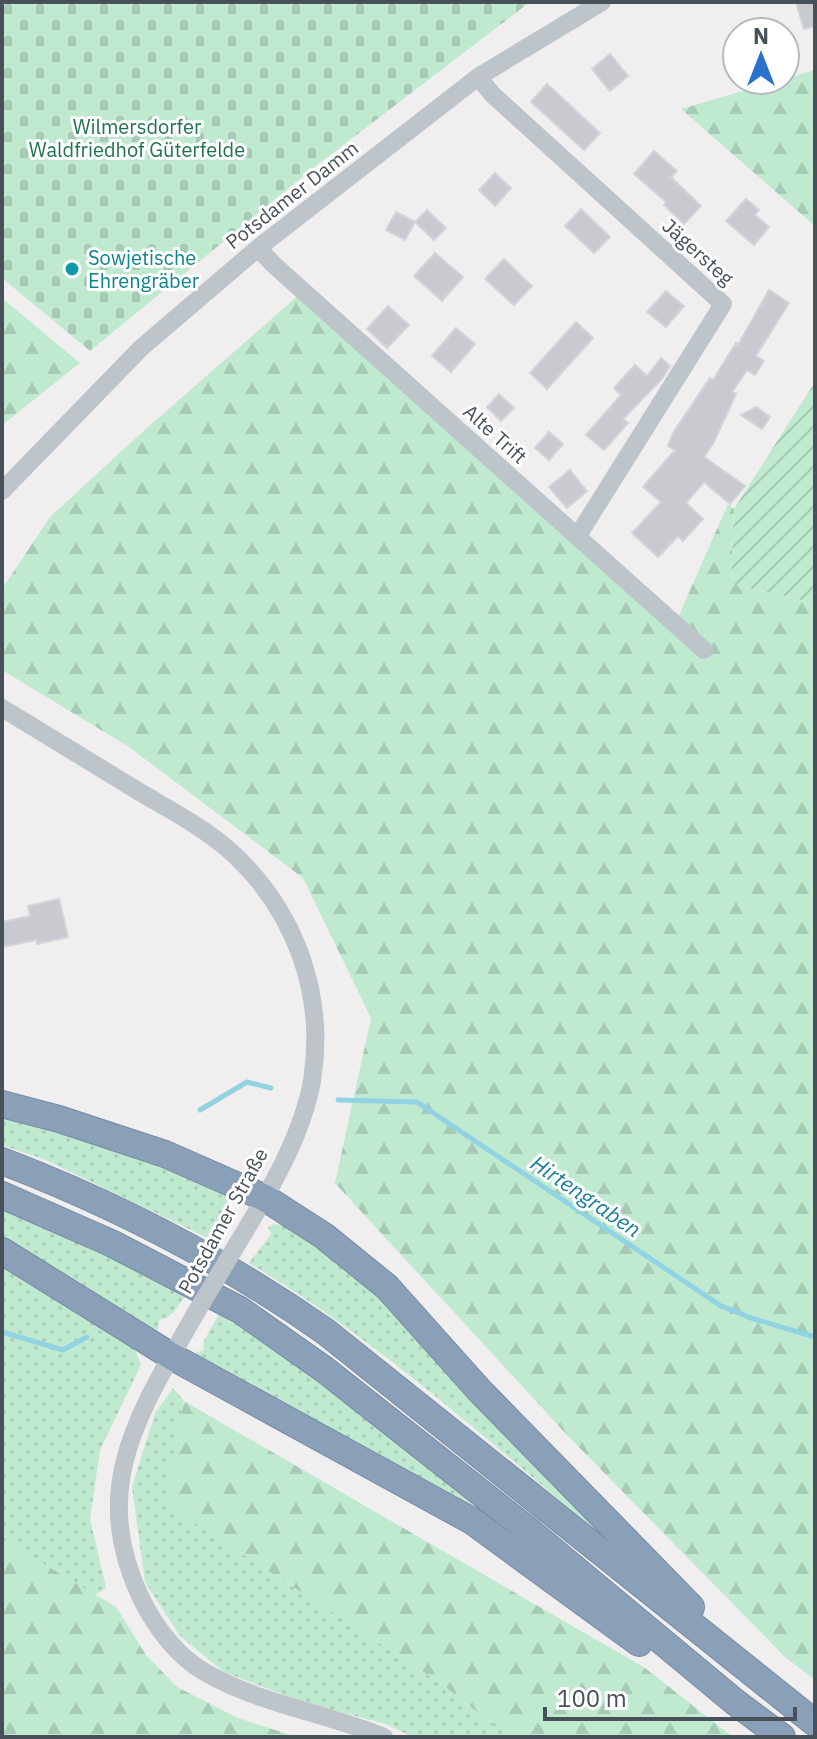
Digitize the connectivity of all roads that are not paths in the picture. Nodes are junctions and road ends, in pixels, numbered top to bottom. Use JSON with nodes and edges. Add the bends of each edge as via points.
{"nodes":[{"id":1,"x":602,"y":2,"type":"edge"},
{"id":2,"x":478,"y":77,"type":"junction"},
{"id":3,"x":258,"y":248,"type":"junction"},
{"id":4,"x":2,"y":491,"type":"edge"},
{"id":5,"x":577,"y":537,"type":"junction"},
{"id":6,"x":704,"y":650,"type":"dead end"},
{"id":7,"x":2,"y":708,"type":"edge"},
{"id":8,"x":2,"y":1104,"type":"edge"},
{"id":9,"x":2,"y":1161,"type":"edge"},
{"id":10,"x":2,"y":1195,"type":"edge"},
{"id":11,"x":265,"y":1198,"type":"junction"},
{"id":12,"x":2,"y":1251,"type":"edge"},
{"id":13,"x":171,"y":1356,"type":"junction"},
{"id":14,"x":757,"y":1679,"type":"junction"},
{"id":15,"x":735,"y":1702,"type":"junction"},
{"id":16,"x":815,"y":1723,"type":"edge"},
{"id":17,"x":384,"y":1737,"type":"edge"},
{"id":18,"x":782,"y":1737,"type":"edge"}],
"edges":[{"from":1,"to":2,"type":"street","name":"Potsdamer Damm"},
{"from":2,"to":3,"type":"street","name":"Potsdamer Damm"},
{"from":2,"to":5,"type":"street","name":"Jägersteg","via":[[723,304]]},
{"from":3,"to":4,"type":"street","name":"Potsdamer Damm","via":[[150,339]]},
{"from":3,"to":5,"type":"street","name":"Alte Trift"},
{"from":5,"to":6,"type":"street","name":"Alte Trift"},
{"from":7,"to":11,"type":"street","name":"Potsdamer Straße","via":[[229,850],[289,925],[306,964],[316,1043],[311,1084],[295,1135]]},
{"from":8,"to":11,"type":"highway","via":[[165,1154]]},
{"from":9,"to":14,"type":"highway","via":[[106,1204],[284,1303]]},
{"from":10,"to":15,"type":"highway","via":[[111,1243],[240,1310],[528,1530]]},
{"from":11,"to":13,"type":"street","name":"Potsdamer Straße","bridge":true},
{"from":11,"to":14,"type":"highway","via":[[324,1236],[387,1287]]},
{"from":12,"to":13,"type":"highway"},
{"from":13,"to":15,"type":"highway","via":[[472,1521],[694,1683]]},
{"from":13,"to":17,"type":"street","name":"Potsdamer Straße","via":[[137,1418],[117,1496],[129,1572],[156,1627],[204,1672],[245,1692]]},
{"from":14,"to":16,"type":"highway"},
{"from":15,"to":18,"type":"highway"}]}
